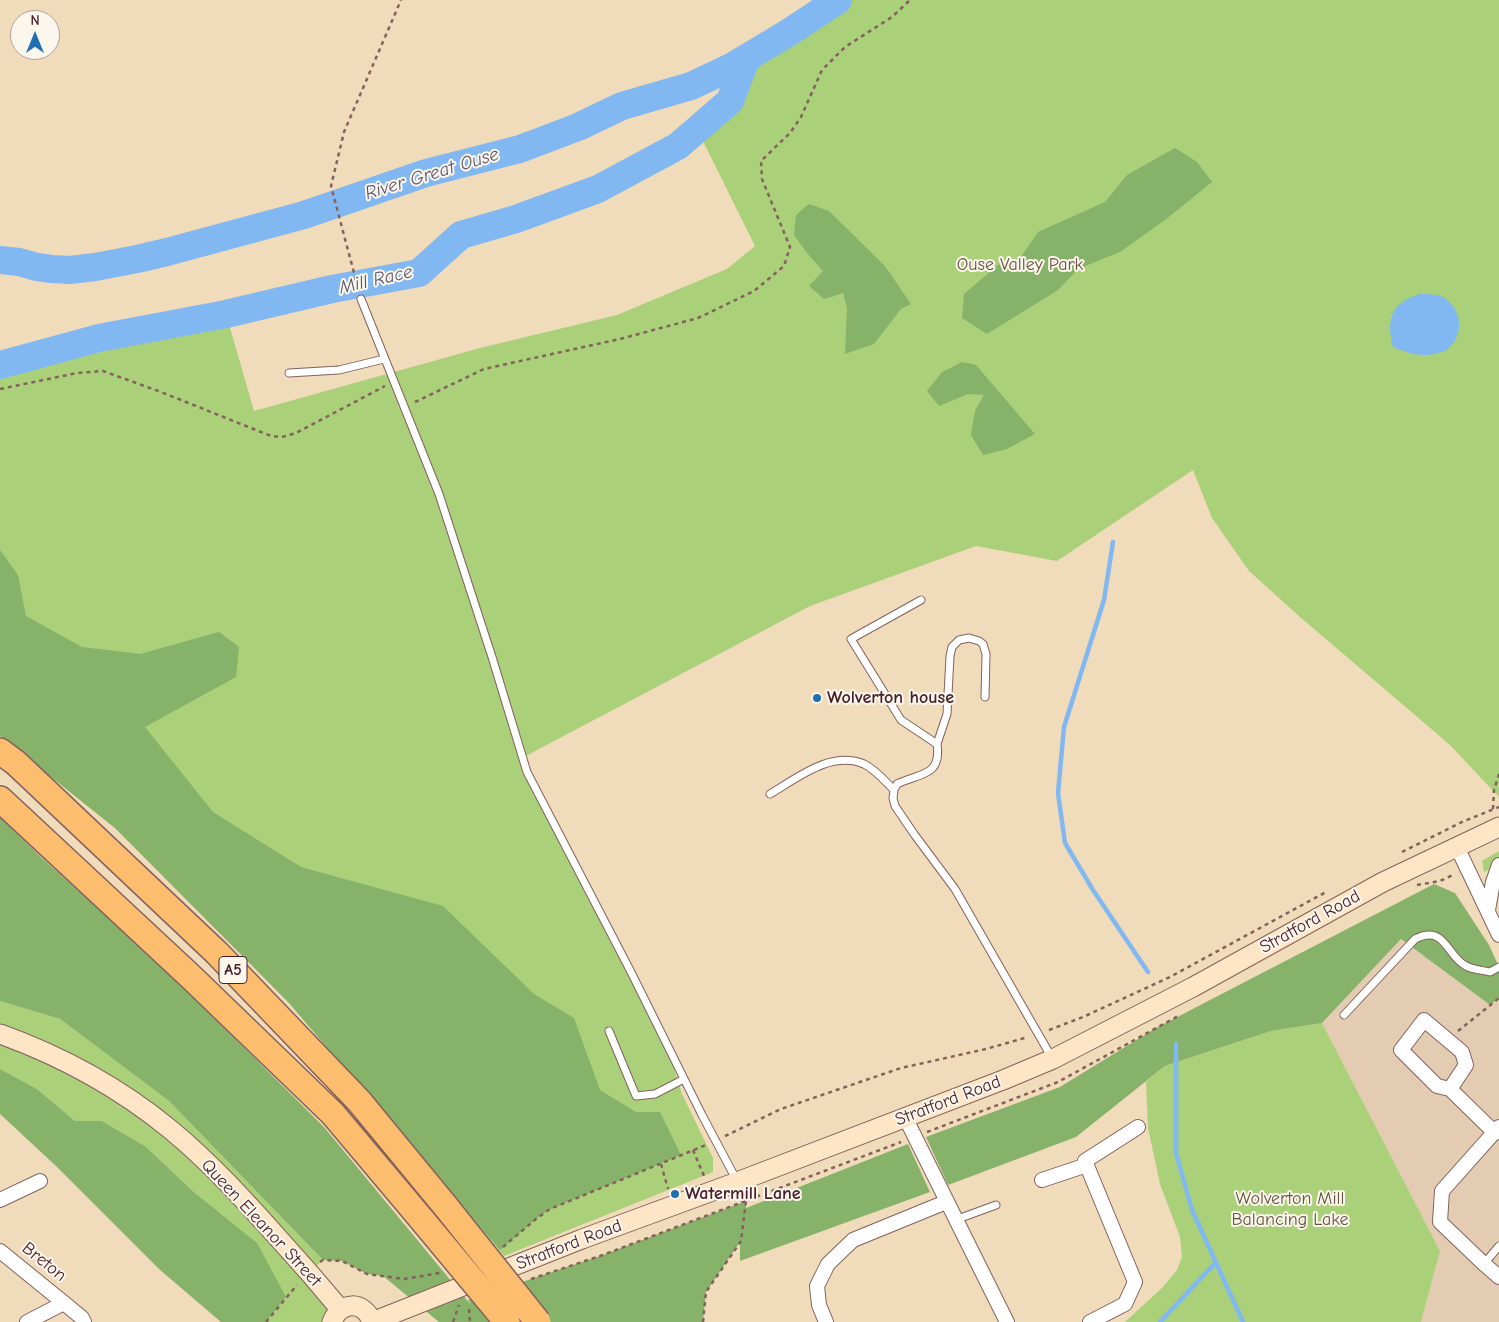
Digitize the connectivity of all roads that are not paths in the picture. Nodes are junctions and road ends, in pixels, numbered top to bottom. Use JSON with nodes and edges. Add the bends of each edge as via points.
{"nodes":[{"id":1,"x":361,"y":299,"type":"road end"},
{"id":2,"x":384,"y":358,"type":"junction"},
{"id":3,"x":289,"y":373,"type":"dead end"},
{"id":4,"x":921,"y":600,"type":"dead end"},
{"id":5,"x":985,"y":697,"type":"dead end"},
{"id":6,"x":938,"y":744,"type":"junction"},
{"id":7,"x":0,"y":751,"type":"edge"},
{"id":8,"x":894,"y":790,"type":"junction"},
{"id":9,"x":770,"y":794,"type":"dead end"},
{"id":10,"x":0,"y":799,"type":"edge"},
{"id":11,"x":1499,"y":827,"type":"edge"},
{"id":12,"x":1457,"y":847,"type":"junction"},
{"id":13,"x":1499,"y":865,"type":"edge"},
{"id":14,"x":1488,"y":910,"type":"junction"},
{"id":15,"x":1499,"y":935,"type":"edge"},
{"id":16,"x":1499,"y":966,"type":"edge"},
{"id":17,"x":1344,"y":1015,"type":"dead end"},
{"id":18,"x":609,"y":1032,"type":"dead end"},
{"id":19,"x":0,"y":1034,"type":"edge"},
{"id":20,"x":1052,"y":1059,"type":"junction"},
{"id":21,"x":684,"y":1079,"type":"junction"},
{"id":22,"x":1450,"y":1088,"type":"junction"},
{"id":23,"x":905,"y":1118,"type":"junction"},
{"id":24,"x":1138,"y":1127,"type":"dead end"},
{"id":25,"x":1497,"y":1130,"type":"edge"},
{"id":26,"x":1087,"y":1165,"type":"junction"},
{"id":27,"x":1042,"y":1180,"type":"dead end"},
{"id":28,"x":40,"y":1181,"type":"dead end"},
{"id":29,"x":737,"y":1182,"type":"junction"},
{"id":30,"x":0,"y":1200,"type":"edge"},
{"id":31,"x":946,"y":1202,"type":"junction"},
{"id":32,"x":996,"y":1205,"type":"dead end"},
{"id":33,"x":955,"y":1220,"type":"junction"},
{"id":34,"x":1499,"y":1246,"type":"edge"},
{"id":35,"x":0,"y":1251,"type":"edge"},
{"id":36,"x":1484,"y":1264,"type":"junction"},
{"id":37,"x":1499,"y":1277,"type":"edge"},
{"id":38,"x":64,"y":1303,"type":"junction"},
{"id":39,"x":336,"y":1316,"type":"edge"},
{"id":40,"x":27,"y":1322,"type":"edge"},
{"id":41,"x":84,"y":1322,"type":"edge"},
{"id":42,"x":372,"y":1322,"type":"edge"},
{"id":43,"x":507,"y":1322,"type":"edge"},
{"id":44,"x":538,"y":1322,"type":"edge"},
{"id":45,"x":826,"y":1322,"type":"edge"},
{"id":46,"x":1007,"y":1322,"type":"edge"},
{"id":47,"x":1090,"y":1322,"type":"edge"}],
"edges":[{"from":1,"to":2,"type":"lane"},
{"from":2,"to":3,"type":"lane","via":[[339,370]]},
{"from":2,"to":21,"type":"lane","via":[[439,494],[527,772]]},
{"from":4,"to":6,"type":"lane","via":[[851,639],[901,720]]},
{"from":5,"to":6,"type":"lane","via":[[986,654],[983,644],[969,638],[959,640],[952,647],[950,656],[947,714]]},
{"from":6,"to":8,"type":"lane","via":[[935,766],[929,772],[897,784]]},
{"from":7,"to":44,"type":"highway","number":"A5","bridge":true,"via":[[223,960],[359,1102]]},
{"from":8,"to":9,"type":"lane","via":[[865,765],[854,761],[834,761],[806,772]]},
{"from":8,"to":20,"type":"lane","via":[[895,806],[955,889]]},
{"from":10,"to":43,"type":"highway","number":"A5","bridge":true,"via":[[333,1114]]},
{"from":11,"to":12,"type":"street","name":"Stratford Road"},
{"from":12,"to":14,"type":"street"},
{"from":12,"to":20,"type":"street","name":"Stratford Road","via":[[1383,882],[1193,987]]},
{"from":13,"to":14,"type":"street"},
{"from":14,"to":15,"type":"street"},
{"from":16,"to":17,"type":"lane","via":[[1490,972],[1465,966],[1443,940],[1424,935],[1415,939]]},
{"from":18,"to":21,"type":"lane","via":[[636,1096],[655,1094]]},
{"from":19,"to":39,"type":"street","name":"Queen Eleanor Street","via":[[89,1074],[171,1130],[236,1190],[308,1273]]},
{"from":20,"to":23,"type":"street","name":"Stratford Road"},
{"from":21,"to":29,"type":"lane"},
{"from":22,"to":22,"type":"street","via":[[1466,1065],[1462,1052],[1424,1020],[1401,1050],[1437,1086]]},
{"from":22,"to":25,"type":"street"},
{"from":23,"to":29,"type":"street","name":"Stratford Road"},
{"from":23,"to":31,"type":"street"},
{"from":24,"to":26,"type":"street","via":[[1085,1161]]},
{"from":25,"to":36,"type":"street","via":[[1442,1190],[1440,1222]]},
{"from":26,"to":27,"type":"street"},
{"from":26,"to":47,"type":"street","via":[[1135,1282],[1125,1304]]},
{"from":28,"to":30,"type":"street"},
{"from":29,"to":42,"type":"street","name":"Stratford Road"},
{"from":31,"to":33,"type":"street"},
{"from":31,"to":45,"type":"street","via":[[853,1240],[828,1264],[817,1286],[819,1305]]},
{"from":32,"to":33,"type":"lane"},
{"from":33,"to":46,"type":"street"},
{"from":34,"to":36,"type":"lane"},
{"from":35,"to":38,"type":"street","name":"Breton"},
{"from":36,"to":37,"type":"street"},
{"from":38,"to":40,"type":"street","name":"Breton"},
{"from":38,"to":41,"type":"street","name":"Breton"},
{"from":39,"to":42,"type":"street","via":[[346,1306],[360,1307]]}]}
